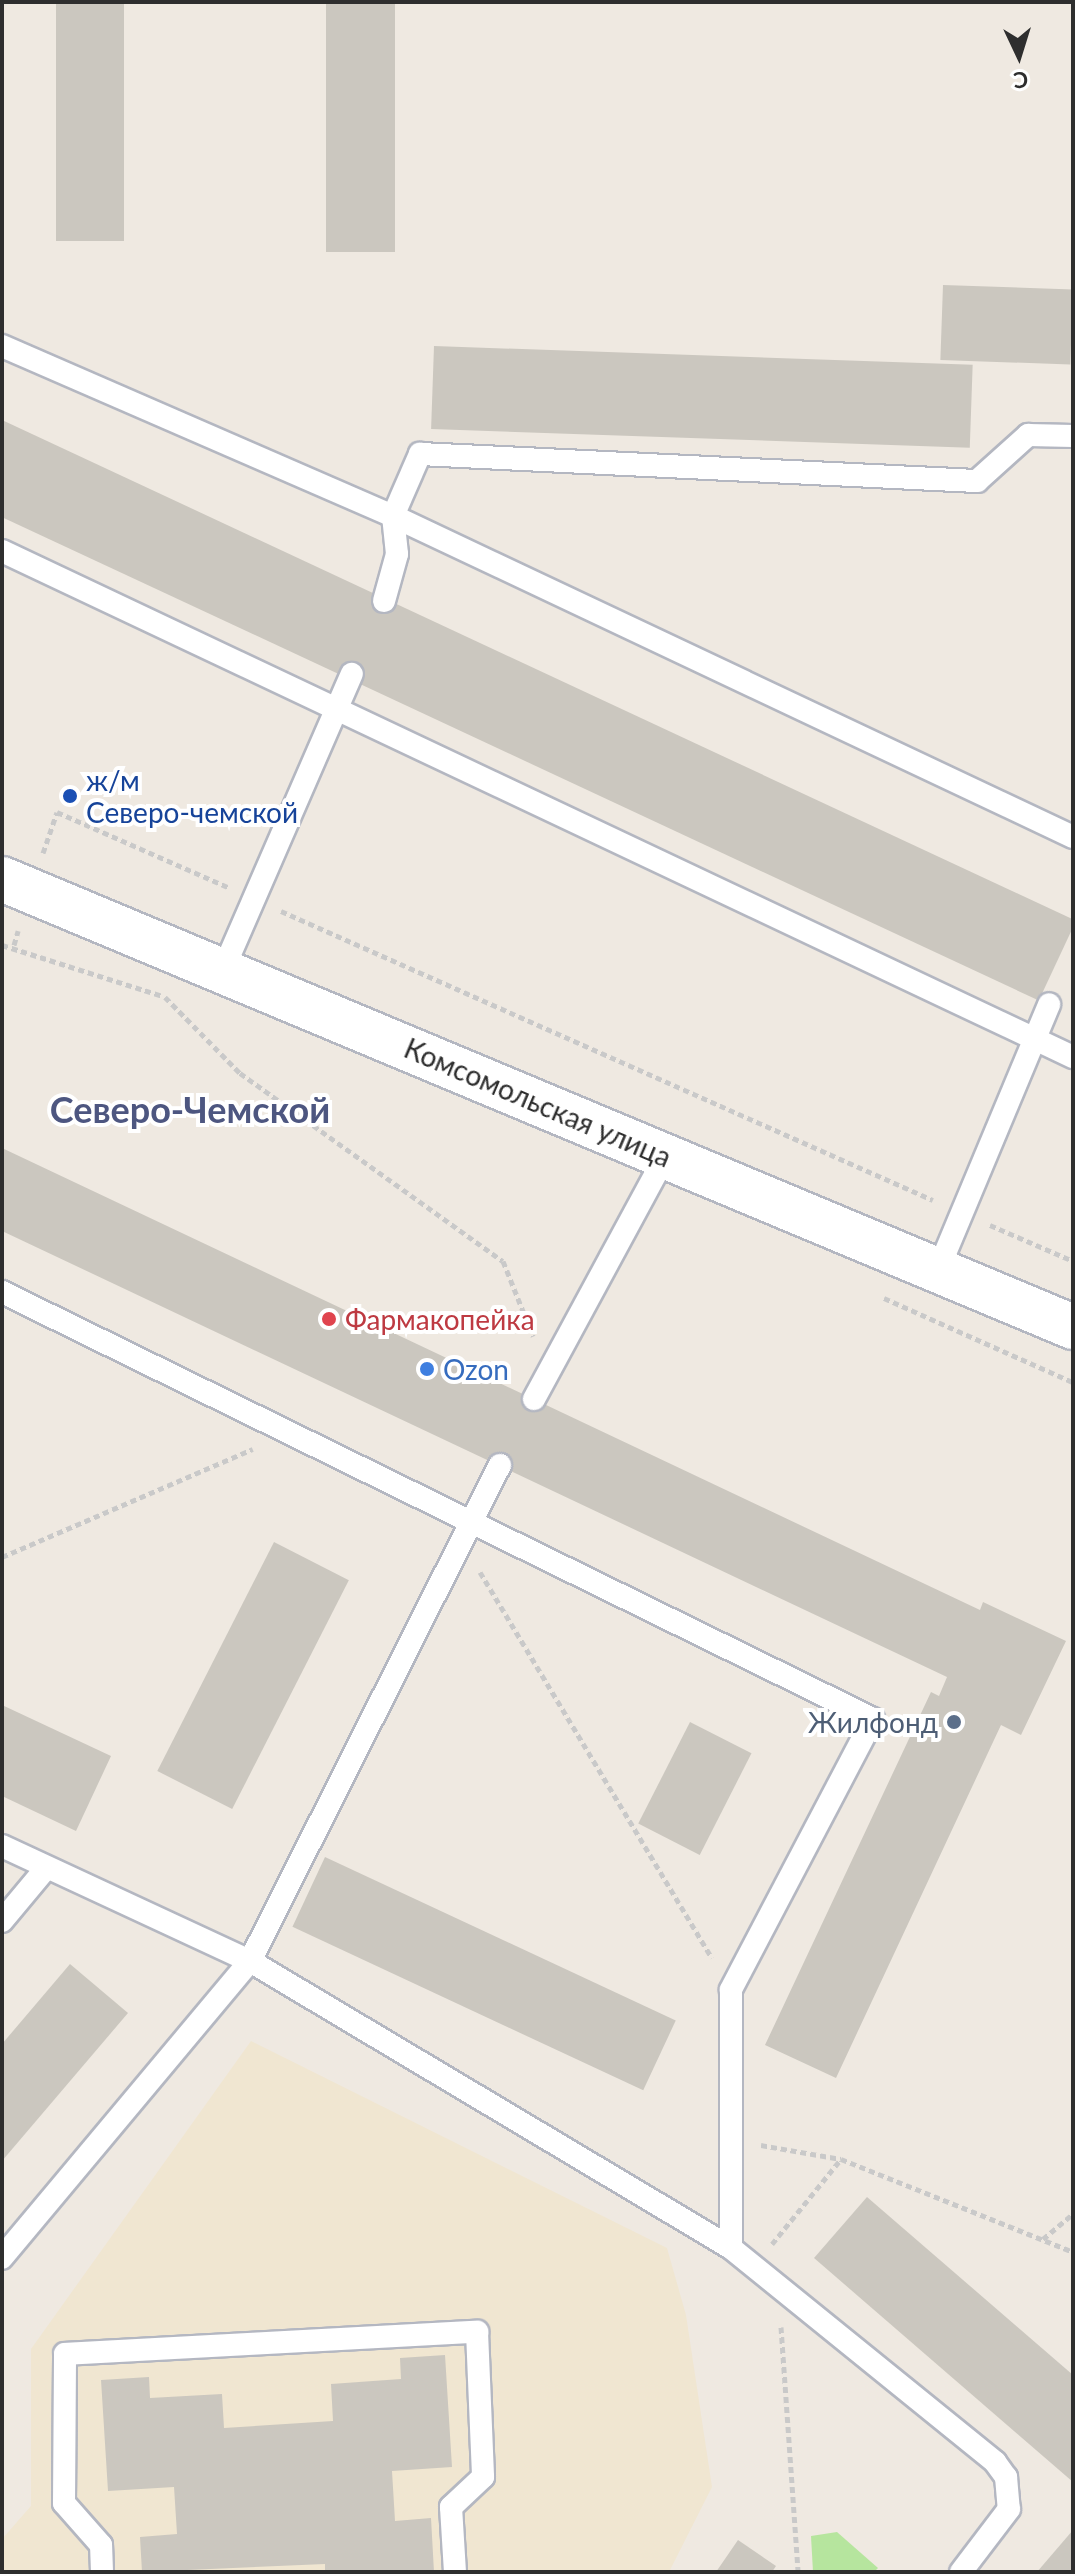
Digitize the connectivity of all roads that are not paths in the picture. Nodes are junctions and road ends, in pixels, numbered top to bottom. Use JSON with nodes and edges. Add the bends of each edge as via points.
{"nodes":[{"id":1,"x":2,"y":346,"type":"edge"},
{"id":2,"x":1073,"y":436,"type":"edge"},
{"id":3,"x":393,"y":516,"type":"junction"},
{"id":4,"x":2,"y":551,"type":"edge"},
{"id":5,"x":384,"y":601,"type":"dead end"},
{"id":6,"x":352,"y":674,"type":"dead end"},
{"id":7,"x":338,"y":705,"type":"junction"},
{"id":8,"x":1073,"y":837,"type":"edge"},
{"id":9,"x":2,"y":879,"type":"edge"},
{"id":10,"x":223,"y":970,"type":"junction"},
{"id":11,"x":1049,"y":1004,"type":"dead end"},
{"id":12,"x":1035,"y":1039,"type":"junction"},
{"id":13,"x":1073,"y":1057,"type":"edge"},
{"id":14,"x":666,"y":1155,"type":"junction"},
{"id":15,"x":938,"y":1270,"type":"junction"},
{"id":16,"x":2,"y":1292,"type":"edge"},
{"id":17,"x":1073,"y":1327,"type":"edge"},
{"id":18,"x":534,"y":1399,"type":"dead end"},
{"id":19,"x":500,"y":1465,"type":"dead end"},
{"id":20,"x":466,"y":1531,"type":"junction"},
{"id":21,"x":2,"y":1846,"type":"edge"},
{"id":22,"x":47,"y":1867,"type":"junction"},
{"id":23,"x":2,"y":1921,"type":"edge"},
{"id":24,"x":250,"y":1961,"type":"junction"},
{"id":25,"x":731,"y":2248,"type":"junction"},
{"id":26,"x":2,"y":2258,"type":"edge"},
{"id":27,"x":102,"y":2572,"type":"edge"},
{"id":28,"x":455,"y":2572,"type":"edge"},
{"id":29,"x":961,"y":2572,"type":"edge"}],
"edges":[{"from":1,"to":3,"type":"lane"},
{"from":2,"to":3,"type":"lane","via":[[1028,435],[977,481],[420,454]]},
{"from":3,"to":5,"type":"lane","via":[[397,554]]},
{"from":3,"to":8,"type":"lane"},
{"from":4,"to":7,"type":"lane"},
{"from":6,"to":7,"type":"lane"},
{"from":7,"to":10,"type":"lane","via":[[250,897]]},
{"from":7,"to":12,"type":"lane"},
{"from":9,"to":10,"type":"main road","name":"Комсомольская улица"},
{"from":10,"to":14,"type":"main road","name":"Комсомольская улица"},
{"from":11,"to":12,"type":"lane"},
{"from":12,"to":13,"type":"lane"},
{"from":12,"to":15,"type":"lane"},
{"from":14,"to":15,"type":"main road","name":"Комсомольская улица"},
{"from":14,"to":18,"type":"lane"},
{"from":15,"to":17,"type":"main road","name":"Комсомольская улица"},
{"from":16,"to":20,"type":"lane","via":[[291,1433]]},
{"from":19,"to":20,"type":"lane"},
{"from":20,"to":24,"type":"lane"},
{"from":20,"to":25,"type":"lane","via":[[873,1719],[731,1990]]},
{"from":21,"to":22,"type":"lane"},
{"from":22,"to":23,"type":"lane"},
{"from":22,"to":24,"type":"lane"},
{"from":24,"to":25,"type":"lane"},
{"from":24,"to":26,"type":"lane"},
{"from":25,"to":29,"type":"lane","via":[[1006,2477],[1009,2509]]},
{"from":27,"to":28,"type":"lane","via":[[101,2545],[64,2503],[65,2354],[477,2332],[483,2477],[451,2507]]}]}
